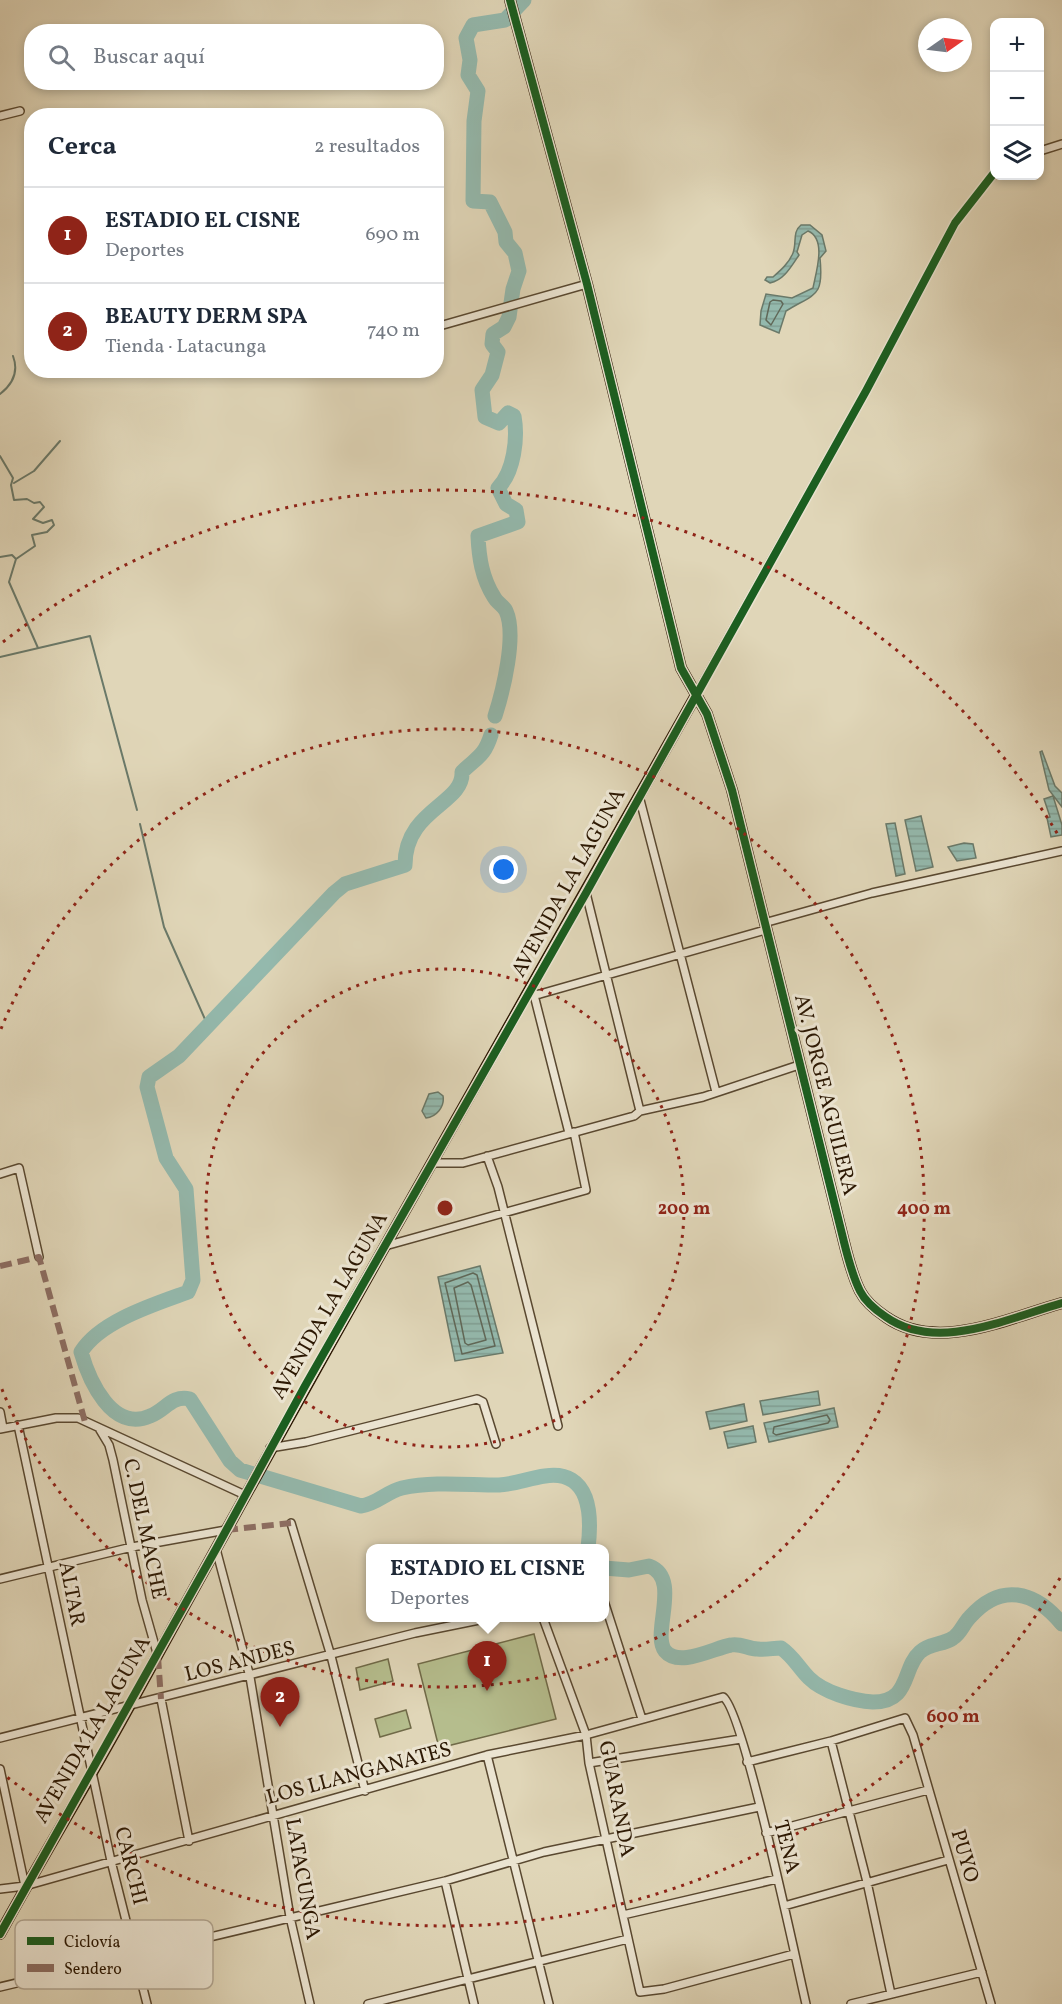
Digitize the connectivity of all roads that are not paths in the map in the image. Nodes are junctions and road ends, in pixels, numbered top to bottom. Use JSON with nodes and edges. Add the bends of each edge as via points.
{"nodes":[{"id":1,"x":510,"y":0,"type":"edge"},
{"id":2,"x":20,"y":111,"type":"dead end"},
{"id":3,"x":0,"y":116,"type":"edge"},
{"id":4,"x":1062,"y":144,"type":"edge"},
{"id":5,"x":1044,"y":150,"type":"edge"},
{"id":6,"x":990,"y":178,"type":"edge"},
{"id":7,"x":587,"y":284,"type":"junction"},
{"id":8,"x":444,"y":325,"type":"edge"},
{"id":9,"x":695,"y":697,"type":"junction"},
{"id":10,"x":639,"y":796,"type":"junction"},
{"id":11,"x":1062,"y":851,"type":"edge"},
{"id":12,"x":586,"y":893,"type":"junction"},
{"id":13,"x":765,"y":927,"type":"junction"},
{"id":14,"x":679,"y":953,"type":"junction"},
{"id":15,"x":606,"y":973,"type":"junction"},
{"id":16,"x":531,"y":993,"type":"junction"},
{"id":17,"x":799,"y":1065,"type":"junction"},
{"id":18,"x":716,"y":1092,"type":"junction"},
{"id":19,"x":640,"y":1111,"type":"junction"},
{"id":20,"x":571,"y":1133,"type":"junction"},
{"id":21,"x":487,"y":1156,"type":"junction"},
{"id":22,"x":432,"y":1163,"type":"junction"},
{"id":23,"x":0,"y":1174,"type":"edge"},
{"id":24,"x":504,"y":1213,"type":"junction"},
{"id":25,"x":384,"y":1246,"type":"junction"},
{"id":26,"x":39,"y":1257,"type":"dead end"},
{"id":27,"x":1062,"y":1303,"type":"edge"},
{"id":28,"x":0,"y":1412,"type":"edge"},
{"id":29,"x":18,"y":1425,"type":"junction"},
{"id":30,"x":558,"y":1426,"type":"dead end"},
{"id":31,"x":2,"y":1429,"type":"edge"},
{"id":32,"x":99,"y":1429,"type":"junction"},
{"id":33,"x":495,"y":1444,"type":"dead end"},
{"id":34,"x":270,"y":1448,"type":"junction"},
{"id":35,"x":245,"y":1495,"type":"junction"},
{"id":36,"x":291,"y":1523,"type":"dead end"},
{"id":37,"x":226,"y":1530,"type":"junction"},
{"id":38,"x":132,"y":1547,"type":"junction"},
{"id":39,"x":216,"y":1549,"type":"junction"},
{"id":40,"x":49,"y":1566,"type":"junction"},
{"id":41,"x":0,"y":1579,"type":"edge"},
{"id":42,"x":609,"y":1617,"type":"edge"},
{"id":43,"x":466,"y":1622,"type":"edge"},
{"id":44,"x":545,"y":1622,"type":"edge"},
{"id":45,"x":157,"y":1653,"type":"junction"},
{"id":46,"x":331,"y":1656,"type":"junction"},
{"id":47,"x":250,"y":1677,"type":"junction"},
{"id":48,"x":161,"y":1699,"type":"junction"},
{"id":49,"x":727,"y":1700,"type":"joint"},
{"id":50,"x":129,"y":1707,"type":"junction"},
{"id":51,"x":79,"y":1719,"type":"junction"},
{"id":52,"x":642,"y":1719,"type":"junction"},
{"id":53,"x":586,"y":1734,"type":"junction"},
{"id":54,"x":0,"y":1738,"type":"edge"},
{"id":55,"x":741,"y":1739,"type":"junction"},
{"id":56,"x":831,"y":1741,"type":"junction"},
{"id":57,"x":487,"y":1755,"type":"junction"},
{"id":58,"x":747,"y":1762,"type":"junction"},
{"id":59,"x":589,"y":1763,"type":"junction"},
{"id":60,"x":0,"y":1769,"type":"edge"},
{"id":61,"x":92,"y":1771,"type":"junction"},
{"id":62,"x":928,"y":1790,"type":"junction"},
{"id":63,"x":365,"y":1791,"type":"junction"},
{"id":64,"x":759,"y":1807,"type":"junction"},
{"id":65,"x":848,"y":1813,"type":"junction"},
{"id":66,"x":274,"y":1815,"type":"junction"},
{"id":67,"x":766,"y":1833,"type":"junction"},
{"id":68,"x":189,"y":1841,"type":"junction"},
{"id":69,"x":606,"y":1841,"type":"junction"},
{"id":70,"x":948,"y":1860,"type":"junction"},
{"id":71,"x":111,"y":1861,"type":"junction"},
{"id":72,"x":514,"y":1861,"type":"junction"},
{"id":73,"x":777,"y":1879,"type":"junction"},
{"id":74,"x":444,"y":1881,"type":"junction"},
{"id":75,"x":867,"y":1882,"type":"junction"},
{"id":76,"x":25,"y":1886,"type":"junction"},
{"id":77,"x":0,"y":1889,"type":"edge"},
{"id":78,"x":783,"y":1906,"type":"junction"},
{"id":79,"x":623,"y":1915,"type":"junction"},
{"id":80,"x":290,"y":1917,"type":"junction"},
{"id":81,"x":127,"y":1920,"type":"edge"},
{"id":82,"x":0,"y":1934,"type":"edge"},
{"id":83,"x":213,"y":1936,"type":"edge"},
{"id":84,"x":628,"y":1939,"type":"junction"},
{"id":85,"x":794,"y":1954,"type":"junction"},
{"id":86,"x":539,"y":1963,"type":"junction"},
{"id":87,"x":982,"y":1972,"type":"junction"},
{"id":88,"x":469,"y":1981,"type":"junction"},
{"id":89,"x":15,"y":1984,"type":"edge"},
{"id":90,"x":0,"y":1987,"type":"edge"},
{"id":91,"x":144,"y":1989,"type":"edge"},
{"id":92,"x":891,"y":1994,"type":"junction"},
{"id":93,"x":147,"y":2004,"type":"edge"},
{"id":94,"x":310,"y":2004,"type":"edge"},
{"id":95,"x":368,"y":2004,"type":"edge"},
{"id":96,"x":474,"y":2004,"type":"edge"},
{"id":97,"x":549,"y":2004,"type":"edge"},
{"id":98,"x":806,"y":2004,"type":"edge"},
{"id":99,"x":851,"y":2004,"type":"edge"},
{"id":100,"x":991,"y":2004,"type":"edge"}],
"edges":[{"from":1,"to":7,"type":"street","name":"AV. JORGE AGUILERA"},
{"from":2,"to":3,"type":"street"},
{"from":4,"to":5,"type":"street"},
{"from":6,"to":9,"type":"street","via":[[956,223]]},
{"from":7,"to":8,"type":"street"},
{"from":7,"to":9,"type":"street","name":"AV. JORGE AGUILERA","via":[[681,668]]},
{"from":9,"to":10,"type":"street","name":"AVENIDA LA LAGUNA"},
{"from":9,"to":13,"type":"street","name":"AV. JORGE AGUILERA","via":[[707,714],[732,790]]},
{"from":10,"to":12,"type":"street","name":"AVENIDA LA LAGUNA"},
{"from":10,"to":14,"type":"street"},
{"from":11,"to":13,"type":"street","via":[[872,893]]},
{"from":12,"to":15,"type":"street"},
{"from":12,"to":16,"type":"street","name":"AVENIDA LA LAGUNA"},
{"from":13,"to":14,"type":"street"},
{"from":13,"to":17,"type":"street","name":"AV. JORGE AGUILERA"},
{"from":14,"to":15,"type":"street"},
{"from":14,"to":18,"type":"street"},
{"from":15,"to":16,"type":"street"},
{"from":15,"to":19,"type":"street"},
{"from":16,"to":20,"type":"street"},
{"from":16,"to":22,"type":"street","name":"AVENIDA LA LAGUNA"},
{"from":17,"to":18,"type":"street"},
{"from":17,"to":27,"type":"street","name":"AV. JORGE AGUILERA","via":[[851,1269],[861,1294],[878,1312],[911,1331],[953,1332]]},
{"from":18,"to":19,"type":"street"},
{"from":19,"to":20,"type":"street"},
{"from":20,"to":21,"type":"street"},
{"from":20,"to":24,"type":"street","via":[[586,1190]]},
{"from":21,"to":22,"type":"street","via":[[463,1163]]},
{"from":21,"to":24,"type":"street"},
{"from":22,"to":25,"type":"street","name":"AVENIDA LA LAGUNA"},
{"from":23,"to":26,"type":"street","via":[[19,1168]]},
{"from":24,"to":25,"type":"street"},
{"from":24,"to":30,"type":"street"},
{"from":25,"to":34,"type":"street","name":"AVENIDA LA LAGUNA"},
{"from":28,"to":31,"type":"street"},
{"from":29,"to":31,"type":"street"},
{"from":29,"to":32,"type":"street","via":[[78,1418]]},
{"from":29,"to":40,"type":"street","name":"ALTAR"},
{"from":32,"to":35,"type":"street"},
{"from":32,"to":38,"type":"street","name":"C. DEL MACHE","via":[[108,1445]]},
{"from":33,"to":34,"type":"street","via":[[483,1402],[477,1399]]},
{"from":34,"to":35,"type":"street","name":"AVENIDA LA LAGUNA"},
{"from":35,"to":37,"type":"street","name":"AVENIDA LA LAGUNA"},
{"from":36,"to":46,"type":"street"},
{"from":37,"to":38,"type":"street"},
{"from":37,"to":39,"type":"street","name":"AVENIDA LA LAGUNA"},
{"from":38,"to":40,"type":"street"},
{"from":38,"to":45,"type":"street","name":"C. DEL MACHE"},
{"from":39,"to":45,"type":"street","name":"AVENIDA LA LAGUNA"},
{"from":39,"to":47,"type":"street","name":"LATACUNGA"},
{"from":40,"to":41,"type":"street"},
{"from":40,"to":51,"type":"street","name":"ALTAR"},
{"from":42,"to":52,"type":"street"},
{"from":43,"to":46,"type":"street","name":"LOS ANDES"},
{"from":44,"to":53,"type":"street","name":"GUARANDA"},
{"from":45,"to":50,"type":"street","name":"AVENIDA LA LAGUNA"},
{"from":46,"to":47,"type":"street","name":"LOS ANDES"},
{"from":46,"to":63,"type":"street"},
{"from":47,"to":48,"type":"street","name":"LOS ANDES"},
{"from":47,"to":66,"type":"street","name":"LATACUNGA"},
{"from":48,"to":50,"type":"street","name":"LOS ANDES"},
{"from":48,"to":68,"type":"street"},
{"from":49,"to":52,"type":"street","name":"LOS LLANGANATES","via":[[723,1697]]},
{"from":49,"to":55,"type":"street","name":"TENA"},
{"from":50,"to":51,"type":"street","name":"LOS ANDES"},
{"from":50,"to":61,"type":"street","name":"AVENIDA LA LAGUNA"},
{"from":51,"to":54,"type":"street","name":"LOS ANDES"},
{"from":51,"to":61,"type":"street","name":"ALTAR"},
{"from":52,"to":53,"type":"street","name":"LOS LLANGANATES"},
{"from":53,"to":57,"type":"street","name":"LOS LLANGANATES"},
{"from":53,"to":59,"type":"street","name":"GUARANDA"},
{"from":55,"to":58,"type":"street","name":"TENA"},
{"from":55,"to":59,"type":"street"},
{"from":56,"to":58,"type":"street"},
{"from":56,"to":62,"type":"street","name":"PUYO","via":[[905,1718]]},
{"from":56,"to":65,"type":"street"},
{"from":57,"to":63,"type":"street","name":"LOS LLANGANATES"},
{"from":57,"to":72,"type":"street"},
{"from":58,"to":64,"type":"street","name":"TENA"},
{"from":59,"to":69,"type":"street","name":"GUARANDA"},
{"from":60,"to":76,"type":"street"},
{"from":61,"to":71,"type":"street","name":"CARCHI"},
{"from":61,"to":76,"type":"street","name":"AVENIDA LA LAGUNA"},
{"from":62,"to":65,"type":"street"},
{"from":62,"to":70,"type":"street","name":"PUYO"},
{"from":63,"to":66,"type":"street","name":"LOS LLANGANATES"},
{"from":64,"to":67,"type":"street","name":"TENA"},
{"from":64,"to":69,"type":"street"},
{"from":65,"to":67,"type":"street"},
{"from":65,"to":75,"type":"street"},
{"from":66,"to":68,"type":"street","name":"LOS LLANGANATES"},
{"from":66,"to":80,"type":"street","name":"LATACUNGA"},
{"from":67,"to":73,"type":"street","name":"TENA"},
{"from":68,"to":71,"type":"street","name":"LOS LLANGANATES"},
{"from":69,"to":72,"type":"street"},
{"from":69,"to":79,"type":"street","name":"GUARANDA"},
{"from":70,"to":75,"type":"street"},
{"from":70,"to":87,"type":"street","name":"PUYO"},
{"from":71,"to":76,"type":"street","name":"LOS LLANGANATES"},
{"from":71,"to":81,"type":"street","name":"CARCHI"},
{"from":72,"to":74,"type":"street"},
{"from":72,"to":86,"type":"street"},
{"from":73,"to":78,"type":"street","name":"TENA"},
{"from":73,"to":79,"type":"street"},
{"from":74,"to":80,"type":"street"},
{"from":74,"to":88,"type":"street"},
{"from":75,"to":78,"type":"street"},
{"from":75,"to":92,"type":"street"},
{"from":76,"to":77,"type":"street","name":"LOS LLANGANATES"},
{"from":76,"to":82,"type":"street","name":"AVENIDA LA LAGUNA"},
{"from":78,"to":85,"type":"street","name":"TENA"},
{"from":79,"to":84,"type":"street","name":"GUARANDA"},
{"from":80,"to":83,"type":"street"},
{"from":80,"to":94,"type":"street","name":"LATACUNGA"},
{"from":84,"to":85,"type":"street","name":"GUARANDA","via":[[640,1992]]},
{"from":84,"to":86,"type":"street"},
{"from":85,"to":98,"type":"street","name":"TENA"},
{"from":86,"to":88,"type":"street"},
{"from":86,"to":97,"type":"street"},
{"from":87,"to":92,"type":"street"},
{"from":87,"to":100,"type":"street","name":"PUYO"},
{"from":88,"to":95,"type":"street"},
{"from":88,"to":96,"type":"street"},
{"from":89,"to":90,"type":"street"},
{"from":91,"to":93,"type":"street","name":"CARCHI"},
{"from":92,"to":99,"type":"street"}]}
